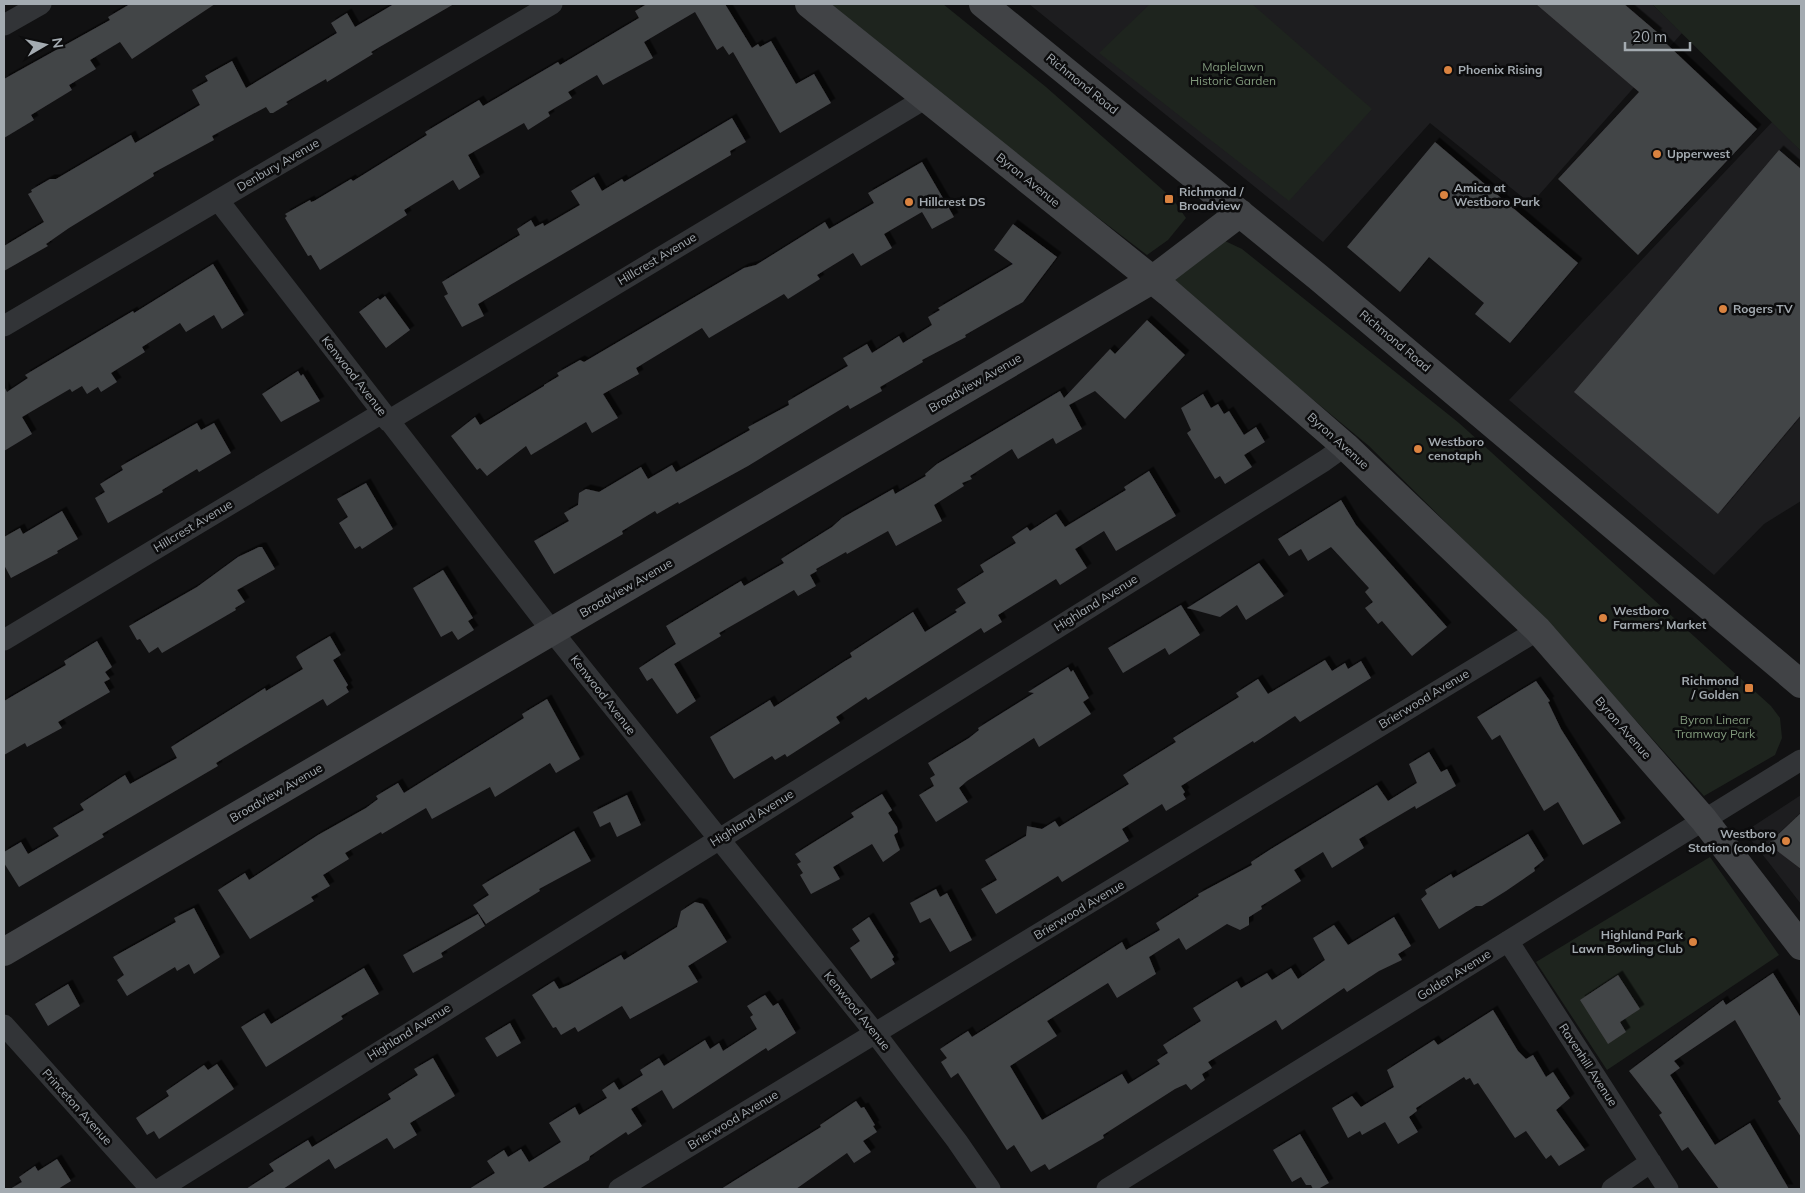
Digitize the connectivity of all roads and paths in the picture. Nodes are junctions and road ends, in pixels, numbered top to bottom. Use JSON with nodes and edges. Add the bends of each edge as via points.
{"nodes":[{"id":1,"x":40,"y":4,"type":"edge"},
{"id":2,"x":552,"y":4,"type":"edge"},
{"id":3,"x":809,"y":4,"type":"edge"},
{"id":4,"x":983,"y":4,"type":"edge"},
{"id":5,"x":4,"y":26,"type":"edge"},
{"id":6,"x":926,"y":98,"type":"junction"},
{"id":7,"x":218,"y":200,"type":"junction"},
{"id":8,"x":1240,"y":213,"type":"junction"},
{"id":9,"x":1152,"y":280,"type":"junction"},
{"id":10,"x":4,"y":326,"type":"edge"},
{"id":11,"x":385,"y":417,"type":"junction"},
{"id":12,"x":1344,"y":446,"type":"junction"},
{"id":13,"x":1538,"y":630,"type":"junction"},
{"id":14,"x":552,"y":631,"type":"junction"},
{"id":15,"x":4,"y":640,"type":"edge"},
{"id":16,"x":1801,"y":684,"type":"edge"},
{"id":17,"x":1801,"y":760,"type":"edge"},
{"id":18,"x":1704,"y":820,"type":"junction"},
{"id":19,"x":718,"y":840,"type":"junction"},
{"id":20,"x":1508,"y":941,"type":"junction"},
{"id":21,"x":1801,"y":946,"type":"edge"},
{"id":22,"x":4,"y":952,"type":"edge"},
{"id":23,"x":4,"y":1026,"type":"edge"},
{"id":24,"x":876,"y":1033,"type":"junction"},
{"id":25,"x":1651,"y":1162,"type":"junction"},
{"id":26,"x":151,"y":1189,"type":"edge"},
{"id":27,"x":160,"y":1189,"type":"edge"},
{"id":28,"x":619,"y":1189,"type":"edge"},
{"id":29,"x":990,"y":1189,"type":"edge"},
{"id":30,"x":1107,"y":1189,"type":"edge"},
{"id":31,"x":1612,"y":1189,"type":"edge"},
{"id":32,"x":1668,"y":1189,"type":"edge"}],
"edges":[{"from":1,"to":5,"type":"street"},
{"from":2,"to":7,"type":"street","name":"Denbury Avenue"},
{"from":3,"to":6,"type":"street","name":"Byron Avenue"},
{"from":4,"to":8,"type":"street","name":"Richmond Road"},
{"from":6,"to":9,"type":"street","name":"Byron Avenue"},
{"from":6,"to":11,"type":"street","name":"Hillcrest Avenue"},
{"from":7,"to":10,"type":"street","name":"Denbury Avenue"},
{"from":7,"to":11,"type":"street","name":"Kenwood Avenue"},
{"from":8,"to":9,"type":"street","name":"Broadview Avenue"},
{"from":8,"to":16,"type":"street","name":"Richmond Road"},
{"from":9,"to":12,"type":"street","name":"Byron Avenue"},
{"from":9,"to":14,"type":"street","name":"Broadview Avenue"},
{"from":11,"to":14,"type":"street","name":"Kenwood Avenue"},
{"from":11,"to":15,"type":"street","name":"Hillcrest Avenue"},
{"from":12,"to":13,"type":"street","name":"Byron Avenue"},
{"from":12,"to":19,"type":"street","name":"Highland Avenue"},
{"from":13,"to":18,"type":"street","name":"Byron Avenue"},
{"from":13,"to":24,"type":"street","name":"Brierwood Avenue"},
{"from":14,"to":19,"type":"street","name":"Kenwood Avenue"},
{"from":14,"to":22,"type":"street","name":"Broadview Avenue"},
{"from":17,"to":18,"type":"street","name":"Golden Avenue"},
{"from":18,"to":20,"type":"street","name":"Golden Avenue"},
{"from":18,"to":21,"type":"street","name":"Byron Avenue"},
{"from":19,"to":24,"type":"street","name":"Kenwood Avenue"},
{"from":19,"to":27,"type":"street","name":"Highland Avenue"},
{"from":20,"to":25,"type":"street","name":"Ravenhill Avenue"},
{"from":20,"to":30,"type":"street","name":"Golden Avenue"},
{"from":23,"to":26,"type":"street","name":"Princeton Avenue"},
{"from":24,"to":28,"type":"street","name":"Brierwood Avenue"},
{"from":24,"to":29,"type":"street","name":"Kenwood Avenue"},
{"from":25,"to":31,"type":"street"},
{"from":25,"to":32,"type":"street","name":"Ravenhill Avenue"}]}
